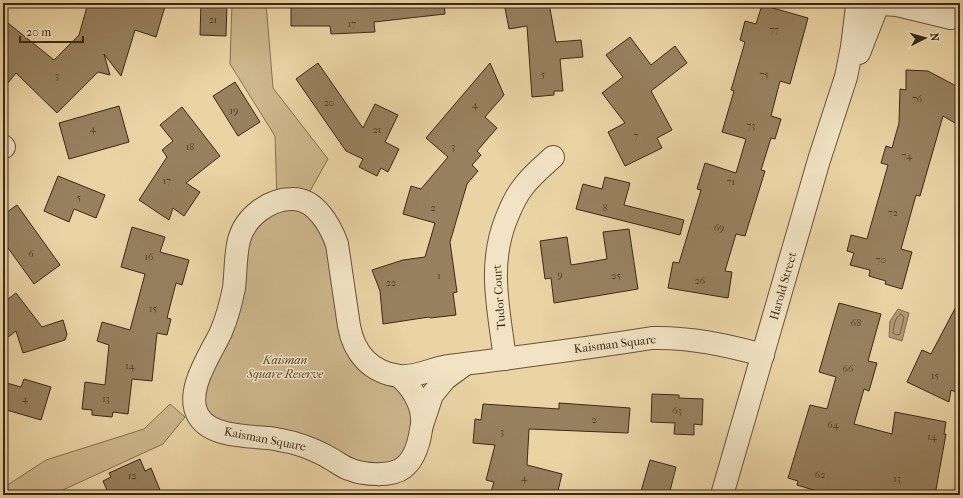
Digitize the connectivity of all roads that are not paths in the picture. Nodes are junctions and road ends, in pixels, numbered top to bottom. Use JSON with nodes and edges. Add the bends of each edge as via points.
{"nodes":[{"id":1,"x":932,"y":3,"type":"edge"},
{"id":2,"x":870,"y":5,"type":"edge"},
{"id":3,"x":956,"y":21,"type":"edge"},
{"id":4,"x":553,"y":157,"type":"dead end"},
{"id":5,"x":763,"y":355,"type":"junction"},
{"id":6,"x":505,"y":359,"type":"junction"},
{"id":7,"x":467,"y":364,"type":"junction"},
{"id":8,"x":399,"y":376,"type":"junction"},
{"id":9,"x":423,"y":422,"type":"junction"},
{"id":10,"x":722,"y":495,"type":"edge"}],
"edges":[{"from":1,"to":3,"type":"street"},
{"from":2,"to":3,"type":"street","via":[[897,5]]},
{"from":2,"to":5,"type":"street","name":"Harold Street","via":[[860,51],[846,77],[819,160]]},
{"from":4,"to":6,"type":"street","name":"Tudor Court","via":[[522,188],[503,226],[497,248],[496,295]]},
{"from":5,"to":6,"type":"street","name":"Kaisman Square","via":[[718,344],[652,338]]},
{"from":5,"to":10,"type":"street","name":"Harold Street"},
{"from":6,"to":7,"type":"street","name":"Kaisman Square"},
{"from":7,"to":8,"type":"street","name":"Kaisman Square"},
{"from":7,"to":9,"type":"street","name":"Kaisman Square","via":[[446,379],[432,395]]},
{"from":8,"to":9,"type":"street","via":[[416,397]]},
{"from":8,"to":9,"type":"street","name":"Kaisman Square","via":[[372,365],[355,347],[349,326],[337,244],[333,233],[313,205],[305,200],[285,199],[260,211],[240,238],[229,308],[196,384],[195,406],[198,415],[209,425],[223,432],[242,437],[277,439],[304,446],[349,469],[366,474],[403,468],[414,452]]}]}
